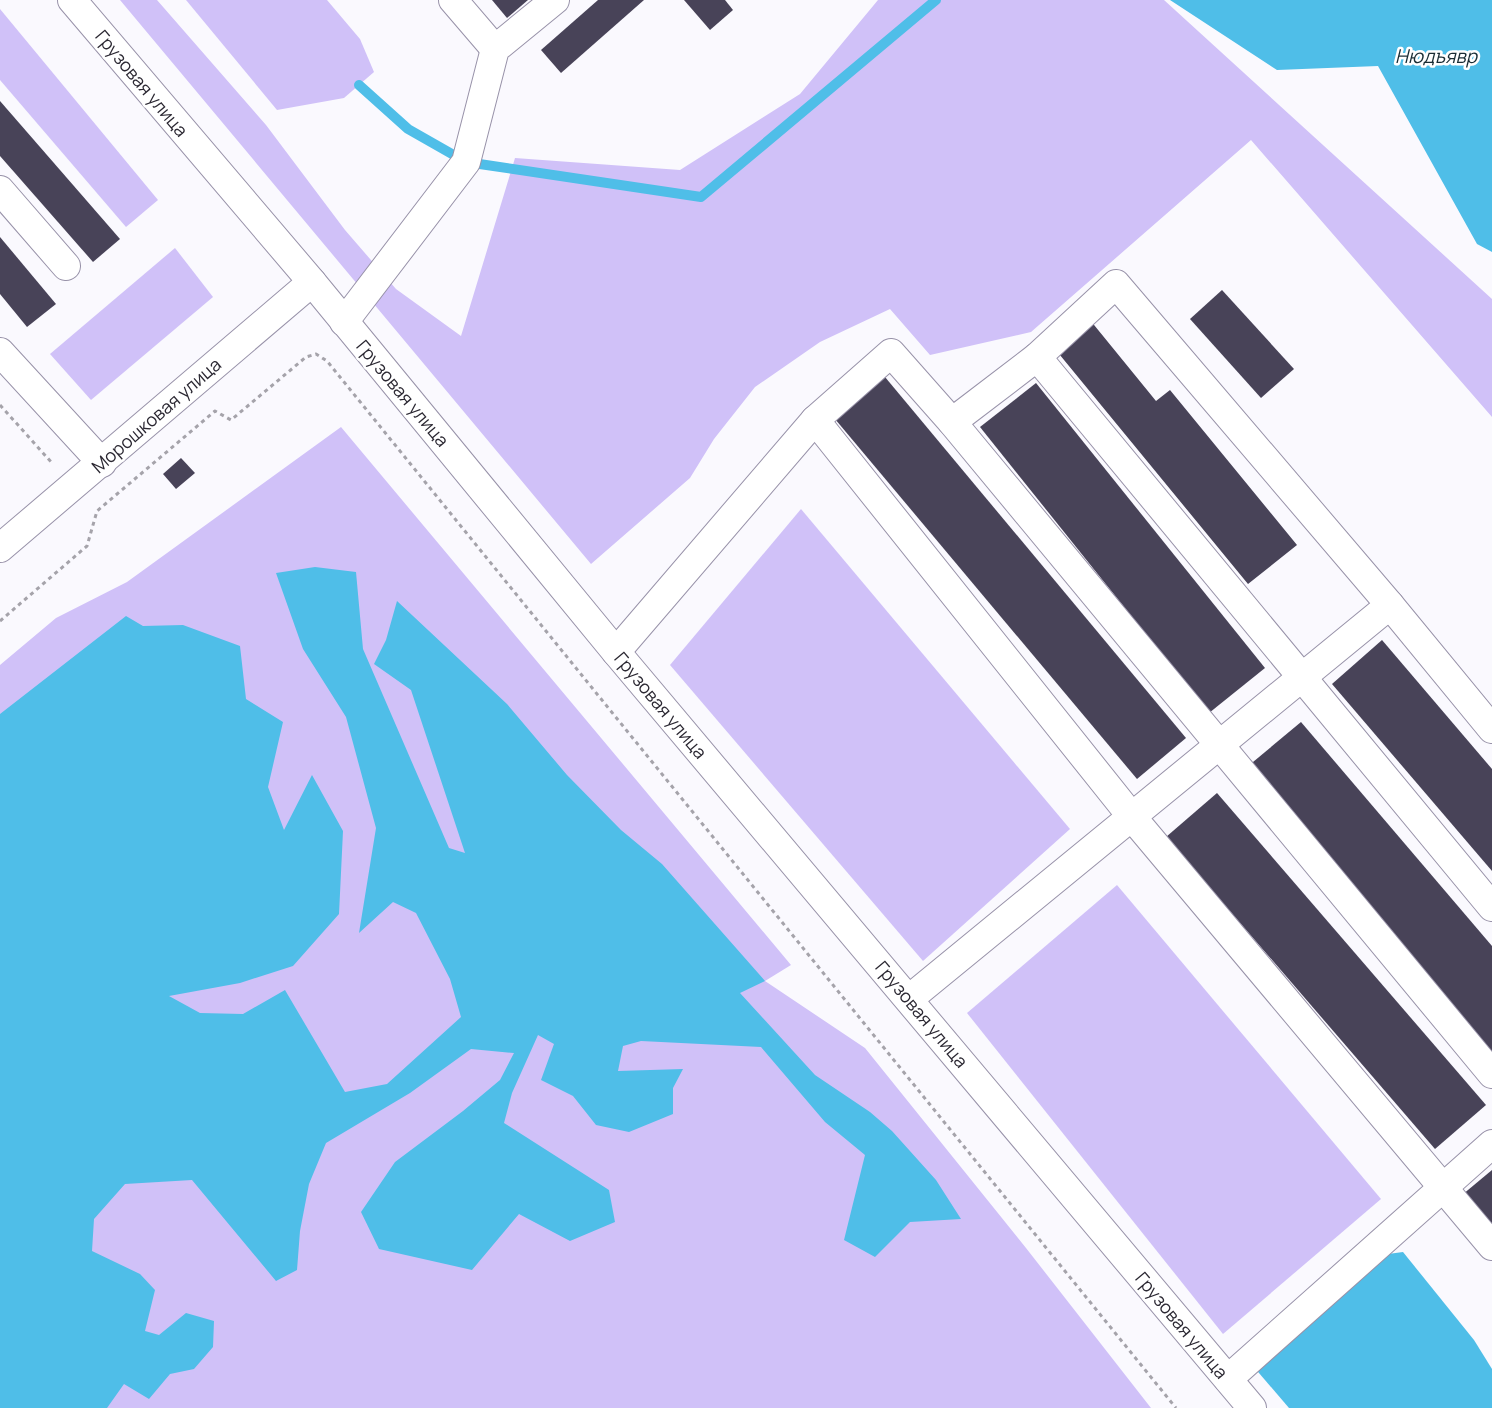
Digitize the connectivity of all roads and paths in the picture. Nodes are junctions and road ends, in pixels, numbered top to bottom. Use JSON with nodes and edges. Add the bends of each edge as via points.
{"nodes":[{"id":1,"x":72,"y":0,"type":"edge"},
{"id":2,"x":453,"y":0,"type":"edge"},
{"id":3,"x":555,"y":0,"type":"edge"},
{"id":4,"x":494,"y":49,"type":"junction"},
{"id":5,"x":0,"y":190,"type":"edge"},
{"id":6,"x":66,"y":266,"type":"dead end"},
{"id":7,"x":312,"y":282,"type":"junction"},
{"id":8,"x":344,"y":322,"type":"junction"},
{"id":9,"x":0,"y":352,"type":"edge"},
{"id":10,"x":1037,"y":357,"type":"junction"},
{"id":11,"x":0,"y":405,"type":"edge"},
{"id":12,"x":815,"y":420,"type":"junction"},
{"id":13,"x":952,"y":422,"type":"junction"},
{"id":14,"x":102,"y":462,"type":"junction"},
{"id":15,"x":73,"y":486,"type":"junction"},
{"id":16,"x":97,"y":511,"type":"junction"},
{"id":17,"x":0,"y":548,"type":"edge"},
{"id":18,"x":1390,"y":605,"type":"junction"},
{"id":19,"x":0,"y":621,"type":"edge"},
{"id":20,"x":616,"y":652,"type":"junction"},
{"id":21,"x":1302,"y":677,"type":"junction"},
{"id":22,"x":1492,"y":729,"type":"edge"},
{"id":23,"x":1219,"y":745,"type":"junction"},
{"id":24,"x":1132,"y":817,"type":"junction"},
{"id":25,"x":1492,"y":907,"type":"edge"},
{"id":26,"x":909,"y":998,"type":"junction"},
{"id":27,"x":1492,"y":1074,"type":"edge"},
{"id":28,"x":1492,"y":1144,"type":"edge"},
{"id":29,"x":1443,"y":1187,"type":"junction"},
{"id":30,"x":1492,"y":1246,"type":"edge"},
{"id":31,"x":1228,"y":1380,"type":"junction"},
{"id":32,"x":1176,"y":1408,"type":"edge"},
{"id":33,"x":1252,"y":1408,"type":"edge"}],
"edges":[{"from":1,"to":7,"type":"main road","name":"Грузовая улица"},
{"from":2,"to":4,"type":"main road"},
{"from":3,"to":4,"type":"main road"},
{"from":4,"to":8,"type":"main road","via":[[466,162]]},
{"from":5,"to":6,"type":"main road"},
{"from":7,"to":8,"type":"main road","name":"Грузовая улица"},
{"from":7,"to":14,"type":"main road","name":"Морошковая улица"},
{"from":8,"to":20,"type":"main road","name":"Грузовая улица"},
{"from":9,"to":14,"type":"main road"},
{"from":10,"to":13,"type":"main road"},
{"from":10,"to":18,"type":"main road","via":[[1116,284]]},
{"from":10,"to":21,"type":"main road"},
{"from":11,"to":15,"type":"path"},
{"from":12,"to":13,"type":"main road","via":[[891,353]]},
{"from":12,"to":20,"type":"main road"},
{"from":12,"to":24,"type":"main road"},
{"from":13,"to":23,"type":"main road"},
{"from":14,"to":15,"type":"main road","name":"Морошковая улица"},
{"from":15,"to":16,"type":"path"},
{"from":15,"to":17,"type":"main road","name":"Морошковая улица"},
{"from":16,"to":19,"type":"path","via":[[87,546]]},
{"from":16,"to":32,"type":"path","via":[[215,411],[231,420],[306,357],[316,354],[326,362]]},
{"from":18,"to":21,"type":"main road"},
{"from":18,"to":22,"type":"main road"},
{"from":20,"to":26,"type":"main road","name":"Грузовая улица"},
{"from":21,"to":23,"type":"main road"},
{"from":21,"to":25,"type":"main road"},
{"from":23,"to":24,"type":"main road"},
{"from":23,"to":27,"type":"main road"},
{"from":24,"to":26,"type":"main road"},
{"from":24,"to":29,"type":"main road"},
{"from":26,"to":31,"type":"main road","name":"Грузовая улица"},
{"from":28,"to":29,"type":"main road"},
{"from":29,"to":30,"type":"main road"},
{"from":29,"to":31,"type":"main road"},
{"from":31,"to":33,"type":"main road","name":"Грузовая улица"}]}
